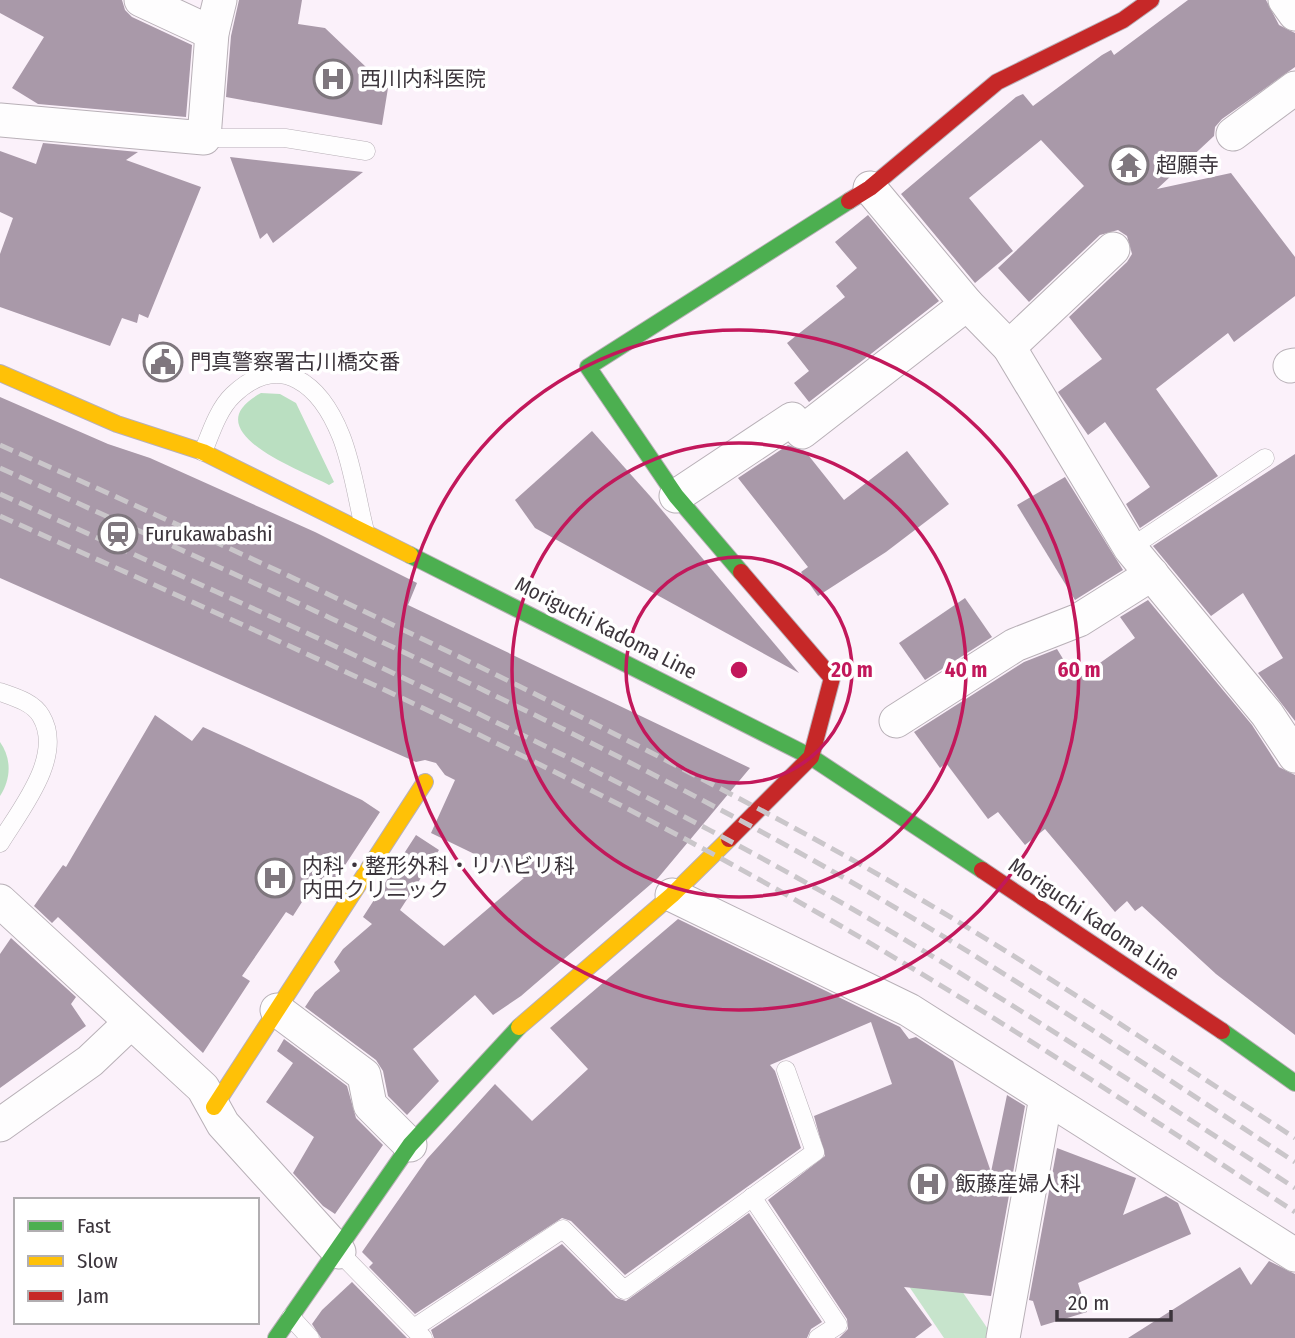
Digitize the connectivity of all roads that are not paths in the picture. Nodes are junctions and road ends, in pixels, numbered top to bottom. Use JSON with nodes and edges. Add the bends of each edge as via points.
{"nodes":[{"id":1,"x":141,"y":0,"type":"edge"},
{"id":2,"x":220,"y":0,"type":"edge"},
{"id":3,"x":1151,"y":0,"type":"edge"},
{"id":4,"x":1285,"y":0,"type":"edge"},
{"id":5,"x":1295,"y":14,"type":"edge"},
{"id":6,"x":212,"y":33,"type":"junction"},
{"id":7,"x":1295,"y":88,"type":"edge"},
{"id":8,"x":0,"y":120,"type":"edge"},
{"id":9,"x":1233,"y":134,"type":"dead end"},
{"id":10,"x":204,"y":138,"type":"junction"},
{"id":11,"x":366,"y":151,"type":"dead end"},
{"id":12,"x":870,"y":188,"type":"junction"},
{"id":13,"x":1113,"y":249,"type":"dead end"},
{"id":14,"x":967,"y":304,"type":"junction"},
{"id":15,"x":1009,"y":346,"type":"junction"},
{"id":16,"x":0,"y":373,"type":"edge"},
{"id":17,"x":203,"y":452,"type":"junction"},
{"id":18,"x":1265,"y":458,"type":"dead end"},
{"id":19,"x":676,"y":496,"type":"junction"},
{"id":20,"x":366,"y":533,"type":"junction"},
{"id":21,"x":1130,"y":548,"type":"junction"},
{"id":22,"x":1152,"y":574,"type":"junction"},
{"id":23,"x":0,"y":692,"type":"edge"},
{"id":24,"x":896,"y":721,"type":"dead end"},
{"id":25,"x":1295,"y":756,"type":"edge"},
{"id":26,"x":811,"y":757,"type":"junction"},
{"id":27,"x":425,"y":782,"type":"dead end"},
{"id":28,"x":0,"y":843,"type":"edge"},
{"id":29,"x":672,"y":895,"type":"junction"},
{"id":30,"x":2,"y":903,"type":"edge"},
{"id":31,"x":277,"y":1010,"type":"junction"},
{"id":32,"x":130,"y":1023,"type":"junction"},
{"id":33,"x":786,"y":1070,"type":"dead end"},
{"id":34,"x":1295,"y":1083,"type":"edge"},
{"id":35,"x":1046,"y":1097,"type":"junction"},
{"id":36,"x":214,"y":1107,"type":"junction"},
{"id":37,"x":0,"y":1125,"type":"edge"},
{"id":38,"x":411,"y":1145,"type":"junction"},
{"id":39,"x":752,"y":1197,"type":"junction"},
{"id":40,"x":339,"y":1252,"type":"junction"},
{"id":41,"x":1295,"y":1255,"type":"edge"},
{"id":42,"x":291,"y":1317,"type":"junction"},
{"id":43,"x":418,"y":1333,"type":"edge"},
{"id":44,"x":276,"y":1338,"type":"edge"},
{"id":45,"x":310,"y":1338,"type":"edge"},
{"id":46,"x":818,"y":1338,"type":"edge"},
{"id":47,"x":1003,"y":1338,"type":"edge"}],
"edges":[{"from":1,"to":6,"type":"street"},
{"from":2,"to":6,"type":"street"},
{"from":3,"to":12,"type":"street","via":[[1123,20],[997,82]]},
{"from":4,"to":5,"type":"street"},
{"from":6,"to":10,"type":"street"},
{"from":7,"to":9,"type":"street"},
{"from":8,"to":10,"type":"street"},
{"from":10,"to":11,"type":"lane","via":[[285,138]]},
{"from":12,"to":14,"type":"street"},
{"from":12,"to":19,"type":"street","via":[[588,367]]},
{"from":13,"to":15,"type":"street"},
{"from":14,"to":15,"type":"street"},
{"from":14,"to":19,"type":"street","via":[[802,432],[792,419]]},
{"from":15,"to":21,"type":"street"},
{"from":16,"to":17,"type":"street","name":"Moriguchi Kadoma Line","via":[[117,424]]},
{"from":17,"to":20,"type":"street","name":"Moriguchi Kadoma Line"},
{"from":17,"to":20,"type":"lane","via":[[232,396],[261,376],[281,374],[302,380],[318,395],[341,437]]},
{"from":18,"to":21,"type":"lane"},
{"from":19,"to":26,"type":"street","via":[[832,678]]},
{"from":20,"to":26,"type":"street","name":"Moriguchi Kadoma Line"},
{"from":21,"to":22,"type":"street"},
{"from":22,"to":24,"type":"street","via":[[1079,620],[1015,645]]},
{"from":22,"to":25,"type":"street","via":[[1267,714]]},
{"from":23,"to":28,"type":"lane","via":[[27,702],[41,715],[49,741],[35,782]]},
{"from":26,"to":29,"type":"street"},
{"from":26,"to":34,"type":"street","name":"Moriguchi Kadoma Line"},
{"from":27,"to":31,"type":"street"},
{"from":29,"to":35,"type":"street","via":[[909,1010]]},
{"from":29,"to":38,"type":"street","via":[[523,1023]]},
{"from":30,"to":32,"type":"street"},
{"from":31,"to":36,"type":"street"},
{"from":31,"to":38,"type":"street","via":[[364,1075],[370,1105]]},
{"from":32,"to":36,"type":"street","via":[[203,1088]]},
{"from":32,"to":37,"type":"street","via":[[90,1060]]},
{"from":33,"to":39,"type":"lane","via":[[815,1152]]},
{"from":35,"to":41,"type":"street"},
{"from":35,"to":47,"type":"street"},
{"from":36,"to":40,"type":"street","via":[[223,1125]]},
{"from":38,"to":40,"type":"street"},
{"from":39,"to":43,"type":"lane","via":[[624,1290],[563,1228]]},
{"from":39,"to":46,"type":"lane","via":[[838,1325]]},
{"from":40,"to":42,"type":"street"},
{"from":40,"to":43,"type":"lane"},
{"from":42,"to":44,"type":"street"},
{"from":42,"to":45,"type":"lane"}]}
